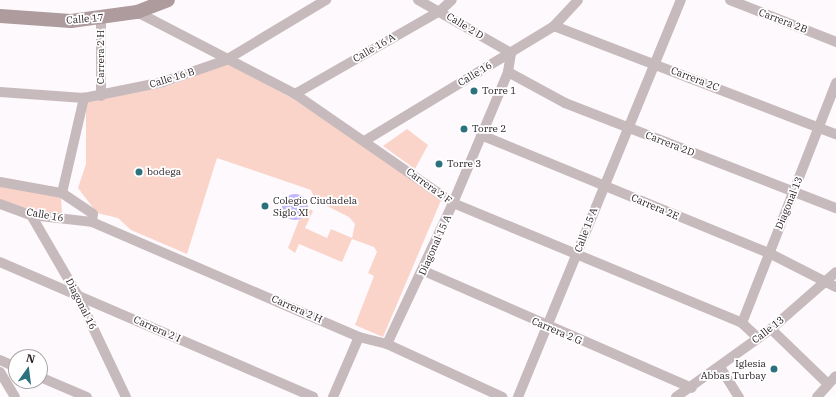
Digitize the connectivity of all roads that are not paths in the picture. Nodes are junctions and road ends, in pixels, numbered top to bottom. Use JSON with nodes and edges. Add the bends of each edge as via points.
{"nodes":[{"id":1,"x":168,"y":0,"type":"edge"},
{"id":2,"x":326,"y":0,"type":"edge"},
{"id":3,"x":418,"y":0,"type":"edge"},
{"id":4,"x":452,"y":0,"type":"edge"},
{"id":5,"x":578,"y":0,"type":"edge"},
{"id":6,"x":681,"y":0,"type":"edge"},
{"id":7,"x":730,"y":0,"type":"edge"},
{"id":8,"x":440,"y":11,"type":"junction"},
{"id":9,"x":137,"y":12,"type":"junction"},
{"id":10,"x":0,"y":16,"type":"edge"},
{"id":11,"x":101,"y":18,"type":"junction"},
{"id":12,"x":554,"y":26,"type":"junction"},
{"id":13,"x":836,"y":42,"type":"edge"},
{"id":14,"x":511,"y":53,"type":"junction"},
{"id":15,"x":226,"y":60,"type":"junction"},
{"id":16,"x":654,"y":64,"type":"junction"},
{"id":17,"x":508,"y":72,"type":"junction"},
{"id":18,"x":836,"y":83,"type":"edge"},
{"id":19,"x":0,"y":92,"type":"edge"},
{"id":20,"x":295,"y":94,"type":"junction"},
{"id":21,"x":101,"y":96,"type":"junction"},
{"id":22,"x":84,"y":98,"type":"junction"},
{"id":23,"x":818,"y":127,"type":"junction"},
{"id":24,"x":629,"y":128,"type":"junction"},
{"id":25,"x":836,"y":134,"type":"edge"},
{"id":26,"x":480,"y":135,"type":"junction"},
{"id":27,"x":366,"y":140,"type":"junction"},
{"id":28,"x":0,"y":182,"type":"edge"},
{"id":29,"x":603,"y":186,"type":"junction"},
{"id":30,"x":794,"y":191,"type":"junction"},
{"id":31,"x":62,"y":194,"type":"junction"},
{"id":32,"x":453,"y":203,"type":"junction"},
{"id":33,"x":0,"y":204,"type":"edge"},
{"id":34,"x":836,"y":208,"type":"edge"},
{"id":35,"x":31,"y":215,"type":"junction"},
{"id":36,"x":92,"y":222,"type":"junction"},
{"id":37,"x":769,"y":253,"type":"junction"},
{"id":38,"x":576,"y":255,"type":"junction"},
{"id":39,"x":0,"y":262,"type":"edge"},
{"id":40,"x":424,"y":271,"type":"junction"},
{"id":41,"x":836,"y":272,"type":"edge"},
{"id":42,"x":832,"y":284,"type":"edge"},
{"id":43,"x":77,"y":294,"type":"junction"},
{"id":44,"x":742,"y":323,"type":"junction"},
{"id":45,"x":546,"y":326,"type":"junction"},
{"id":46,"x":771,"y":329,"type":"junction"},
{"id":47,"x":359,"y":337,"type":"junction"},
{"id":48,"x":758,"y":338,"type":"junction"},
{"id":49,"x":387,"y":344,"type":"junction"},
{"id":50,"x":720,"y":367,"type":"junction"},
{"id":51,"x":0,"y":372,"type":"edge"},
{"id":52,"x":836,"y":376,"type":"edge"},
{"id":53,"x":48,"y":380,"type":"edge"},
{"id":54,"x":828,"y":384,"type":"junction"},
{"id":55,"x":692,"y":388,"type":"junction"},
{"id":56,"x":15,"y":397,"type":"edge"},
{"id":57,"x":87,"y":397,"type":"edge"},
{"id":58,"x":126,"y":397,"type":"edge"},
{"id":59,"x":313,"y":397,"type":"edge"},
{"id":60,"x":333,"y":397,"type":"edge"},
{"id":61,"x":502,"y":397,"type":"edge"},
{"id":62,"x":518,"y":397,"type":"edge"},
{"id":63,"x":676,"y":397,"type":"edge"},
{"id":64,"x":739,"y":397,"type":"edge"},
{"id":65,"x":817,"y":397,"type":"edge"}],
"edges":[{"from":1,"to":9,"type":"main road","name":"Calle 17"},
{"from":2,"to":15,"type":"street","name":"Calle 16 B"},
{"from":3,"to":8,"type":"street","name":"Calle 2 D"},
{"from":4,"to":8,"type":"street","name":"Calle 16 A"},
{"from":5,"to":12,"type":"street","name":"Calle 16"},
{"from":6,"to":16,"type":"street","name":"Calle 15 A"},
{"from":7,"to":13,"type":"street","name":"Carrera 2B"},
{"from":8,"to":14,"type":"street","name":"Calle 2 D"},
{"from":8,"to":20,"type":"street","name":"Calle 16 A"},
{"from":9,"to":11,"type":"main road","name":"Calle 17"},
{"from":9,"to":15,"type":"street","name":"Carrera 2 F"},
{"from":10,"to":11,"type":"main road","name":"Calle 17","via":[[72,21]]},
{"from":11,"to":21,"type":"street","name":"Carrera 2 H"},
{"from":12,"to":14,"type":"street","name":"Calle 16"},
{"from":12,"to":16,"type":"street","name":"Carrera 2C"},
{"from":14,"to":17,"type":"street","name":"Diagonal 15 A"},
{"from":14,"to":27,"type":"street","name":"Calle 16"},
{"from":15,"to":20,"type":"street","name":"Carrera 2 F"},
{"from":15,"to":21,"type":"street","name":"Calle 16 B","via":[[163,82]]},
{"from":16,"to":23,"type":"street","name":"Carrera 2C"},
{"from":16,"to":24,"type":"street","name":"Calle 15 A"},
{"from":17,"to":24,"type":"street","name":"Carrera 2D","via":[[565,103]]},
{"from":17,"to":26,"type":"street","name":"Diagonal 15 A"},
{"from":18,"to":23,"type":"street","name":"Diagonal 13"},
{"from":19,"to":22,"type":"street","name":"Calle 16 B"},
{"from":20,"to":27,"type":"street","name":"Carrera 2 F"},
{"from":21,"to":22,"type":"street","name":"Calle 16 B"},
{"from":22,"to":31,"type":"street"},
{"from":23,"to":25,"type":"street","name":"Carrera 2C"},
{"from":23,"to":30,"type":"street","name":"Diagonal 13"},
{"from":24,"to":29,"type":"street","name":"Calle 15 A"},
{"from":24,"to":30,"type":"street","name":"Carrera 2D"},
{"from":26,"to":29,"type":"street","name":"Carrera 2E"},
{"from":26,"to":32,"type":"street","name":"Diagonal 15 A"},
{"from":27,"to":32,"type":"street","name":"Carrera 2 F"},
{"from":28,"to":31,"type":"street"},
{"from":29,"to":37,"type":"street","name":"Carrera 2E"},
{"from":29,"to":38,"type":"street","name":"Calle 15 A"},
{"from":30,"to":34,"type":"street","name":"Carrera 2D"},
{"from":30,"to":37,"type":"street","name":"Diagonal 13"},
{"from":31,"to":36,"type":"street","via":[[93,214]]},
{"from":32,"to":38,"type":"street","name":"Carrera 2 F"},
{"from":32,"to":40,"type":"street","name":"Diagonal 15 A"},
{"from":33,"to":35,"type":"street","name":"Calle 16"},
{"from":35,"to":36,"type":"street","name":"Calle 16"},
{"from":35,"to":43,"type":"street","name":"Diagonal 16"},
{"from":36,"to":47,"type":"street","name":"Carrera 2 H"},
{"from":37,"to":42,"type":"street","name":"Carrera 2E"},
{"from":37,"to":44,"type":"street","name":"Diagonal 13"},
{"from":38,"to":44,"type":"street","name":"Carrera 2 F"},
{"from":38,"to":45,"type":"street","name":"Calle 15 A"},
{"from":39,"to":43,"type":"street","name":"Carrera 2 I"},
{"from":40,"to":45,"type":"street","name":"Carrera 2 G"},
{"from":40,"to":49,"type":"street","name":"Diagonal 15 A"},
{"from":41,"to":42,"type":"street","name":"Calle 13"},
{"from":42,"to":46,"type":"street","name":"Calle 13"},
{"from":43,"to":58,"type":"street","name":"Diagonal 16"},
{"from":43,"to":59,"type":"street","name":"Carrera 2 I"},
{"from":44,"to":48,"type":"street","name":"Carrera 2 F"},
{"from":45,"to":55,"type":"street","name":"Carrera 2 G"},
{"from":45,"to":62,"type":"street","name":"Calle 15 A"},
{"from":46,"to":48,"type":"street","name":"Calle 13"},
{"from":46,"to":54,"type":"street"},
{"from":47,"to":49,"type":"street","name":"Carrera 2 H"},
{"from":47,"to":60,"type":"street"},
{"from":48,"to":50,"type":"street","name":"Calle 13"},
{"from":49,"to":61,"type":"street","name":"Carrera 2 H"},
{"from":50,"to":55,"type":"street","name":"Calle 13"},
{"from":50,"to":64,"type":"street"},
{"from":51,"to":56,"type":"street"},
{"from":52,"to":54,"type":"street"},
{"from":53,"to":57,"type":"street"},
{"from":54,"to":65,"type":"street"},
{"from":55,"to":63,"type":"street","name":"Calle 13"}]}
